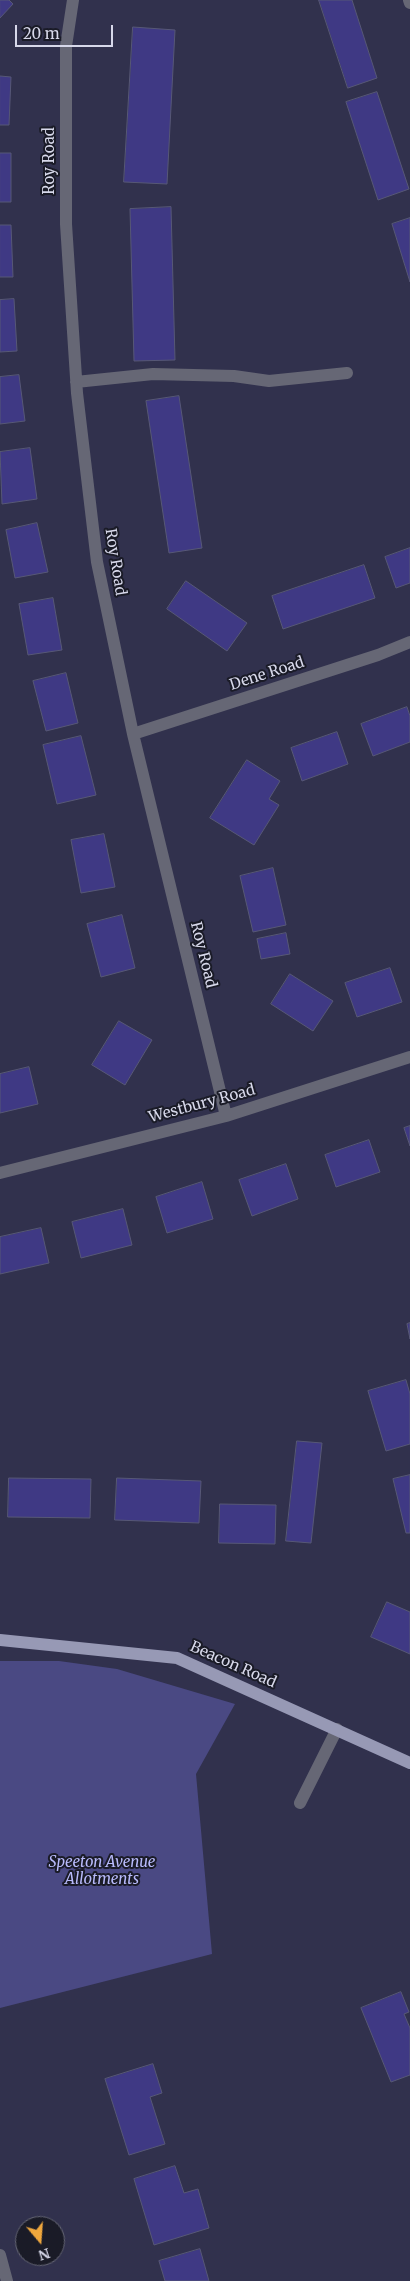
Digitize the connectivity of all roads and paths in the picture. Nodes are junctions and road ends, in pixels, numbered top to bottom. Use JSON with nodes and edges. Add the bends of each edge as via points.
{"nodes":[{"id":1,"x":73,"y":0,"type":"edge"},
{"id":2,"x":347,"y":373,"type":"dead end"},
{"id":3,"x":76,"y":382,"type":"junction"},
{"id":4,"x":410,"y":642,"type":"edge"},
{"id":5,"x":133,"y":734,"type":"junction"},
{"id":6,"x":410,"y":1057,"type":"edge"},
{"id":7,"x":226,"y":1116,"type":"junction"},
{"id":8,"x":0,"y":1173,"type":"edge"},
{"id":9,"x":0,"y":1640,"type":"edge"},
{"id":10,"x":337,"y":1729,"type":"junction"},
{"id":11,"x":410,"y":1763,"type":"edge"},
{"id":12,"x":300,"y":1803,"type":"dead end"},
{"id":13,"x":0,"y":2255,"type":"edge"},
{"id":14,"x":7,"y":2281,"type":"edge"}],
"edges":[{"from":1,"to":3,"type":"street","name":"Roy Road","via":[[66,46],[66,224]]},
{"from":2,"to":3,"type":"street","via":[[269,381],[234,376],[153,374]]},
{"from":3,"to":5,"type":"street","name":"Roy Road","via":[[97,562]]},
{"from":4,"to":5,"type":"street","name":"Dene Road"},
{"from":5,"to":7,"type":"street","name":"Roy Road"},
{"from":6,"to":7,"type":"street","name":"Westbury Road"},
{"from":7,"to":8,"type":"street","name":"Westbury Road"},
{"from":9,"to":10,"type":"main road","name":"Beacon Road","via":[[177,1658]]},
{"from":10,"to":11,"type":"main road","name":"Beacon Road"},
{"from":10,"to":12,"type":"street"},
{"from":13,"to":14,"type":"street"}]}
